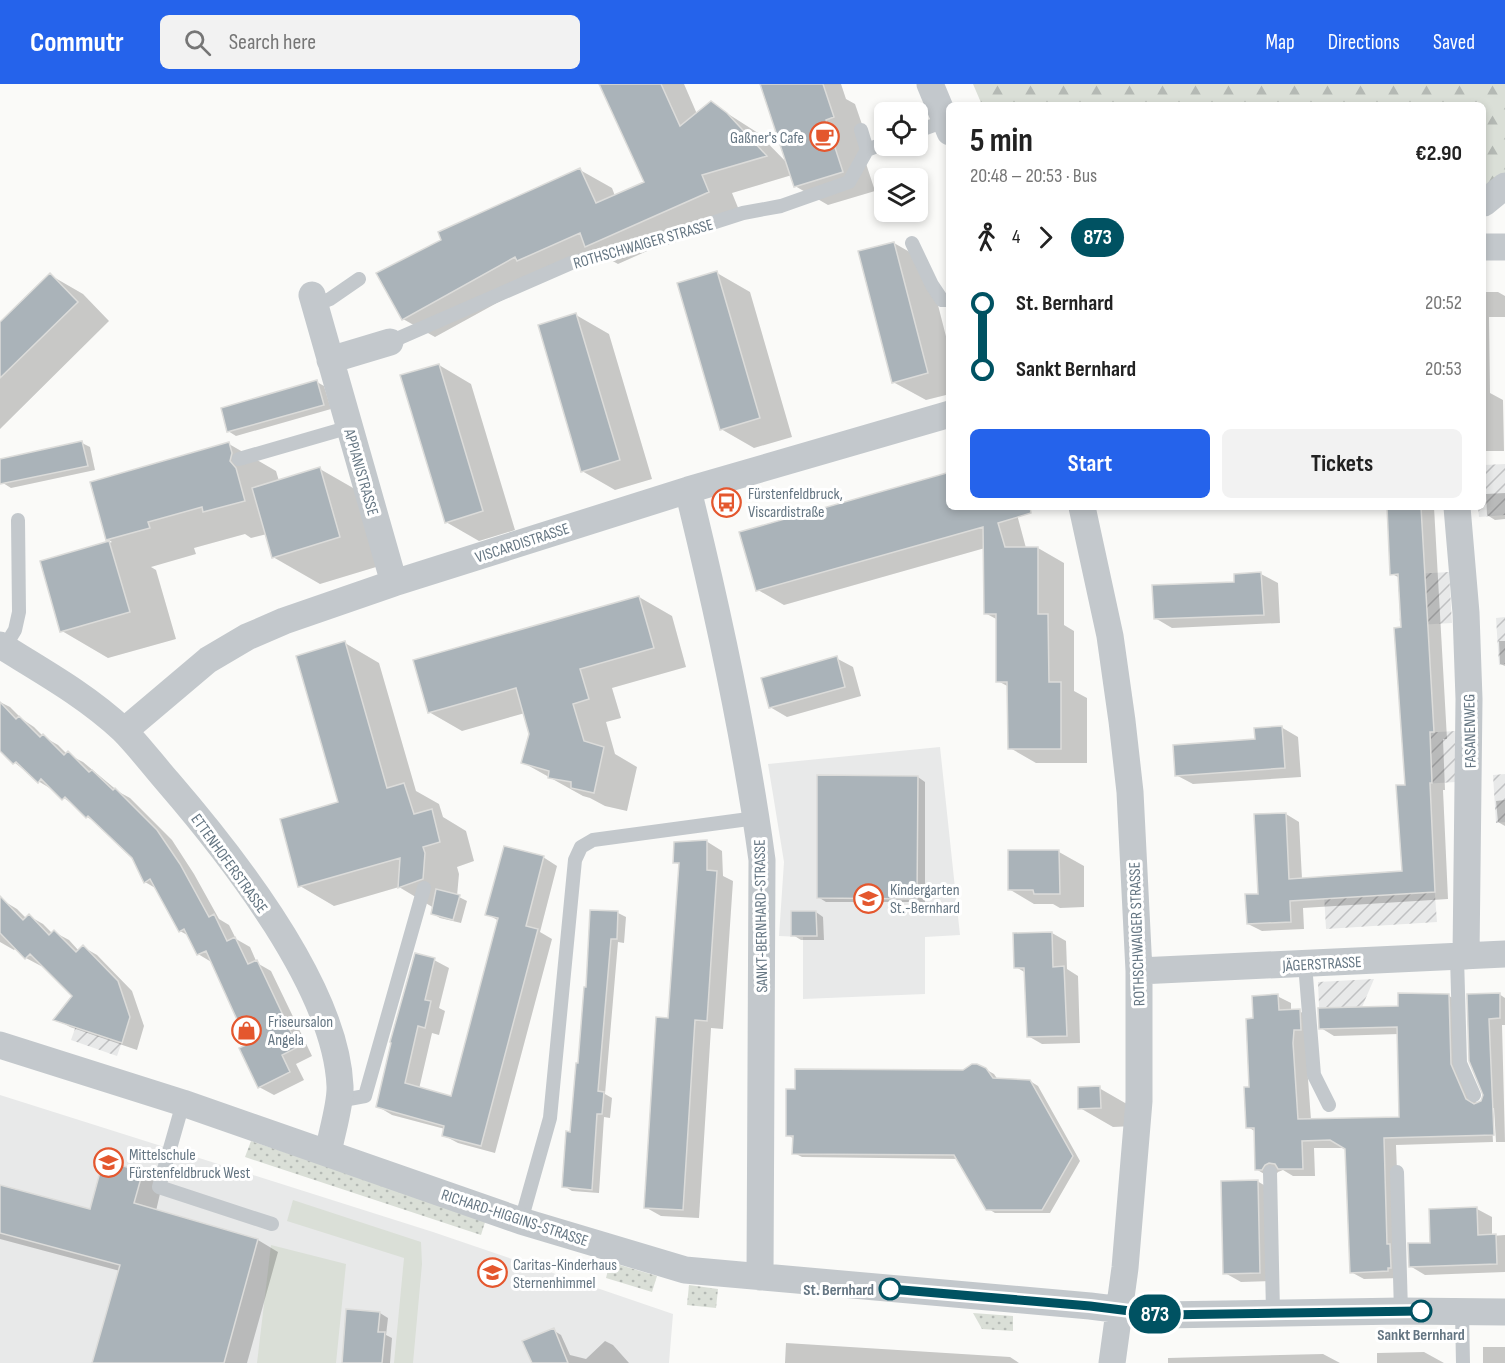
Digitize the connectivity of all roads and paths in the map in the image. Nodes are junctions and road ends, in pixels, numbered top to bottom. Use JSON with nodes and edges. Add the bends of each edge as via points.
{"nodes":[{"id":1,"x":930,"y":84,"type":"edge"},
{"id":2,"x":946,"y":124,"type":"edge"},
{"id":3,"x":946,"y":127,"type":"edge"},
{"id":4,"x":861,"y":130,"type":"dead end"},
{"id":5,"x":928,"y":130,"type":"edge"},
{"id":6,"x":874,"y":147,"type":"edge"},
{"id":7,"x":867,"y":150,"type":"junction"},
{"id":8,"x":1505,"y":186,"type":"edge"},
{"id":9,"x":1486,"y":201,"type":"edge"},
{"id":10,"x":912,"y":243,"type":"dead end"},
{"id":11,"x":1486,"y":247,"type":"edge"},
{"id":12,"x":1505,"y":247,"type":"edge"},
{"id":13,"x":360,"y":279,"type":"dead end"},
{"id":14,"x":313,"y":300,"type":"joint"},
{"id":15,"x":946,"y":300,"type":"edge"},
{"id":16,"x":390,"y":342,"type":"joint"},
{"id":17,"x":330,"y":360,"type":"junction"},
{"id":18,"x":946,"y":415,"type":"edge"},
{"id":19,"x":350,"y":427,"type":"junction"},
{"id":20,"x":239,"y":459,"type":"dead end"},
{"id":21,"x":688,"y":490,"type":"junction"},
{"id":22,"x":1083,"y":510,"type":"edge"},
{"id":23,"x":1457,"y":510,"type":"edge"},
{"id":24,"x":18,"y":520,"type":"dead end"},
{"id":25,"x":394,"y":584,"type":"junction"},
{"id":26,"x":2,"y":647,"type":"edge"},
{"id":27,"x":124,"y":731,"type":"junction"},
{"id":28,"x":756,"y":818,"type":"junction"},
{"id":29,"x":424,"y":888,"type":"dead end"},
{"id":30,"x":1505,"y":954,"type":"edge"},
{"id":31,"x":1461,"y":956,"type":"junction"},
{"id":32,"x":1305,"y":964,"type":"junction"},
{"id":33,"x":1139,"y":971,"type":"junction"},
{"id":34,"x":0,"y":1045,"type":"edge"},
{"id":35,"x":1474,"y":1095,"type":"dead end"},
{"id":36,"x":338,"y":1101,"type":"junction"},
{"id":37,"x":183,"y":1103,"type":"junction"},
{"id":38,"x":1329,"y":1105,"type":"dead end"},
{"id":39,"x":328,"y":1153,"type":"junction"},
{"id":40,"x":1270,"y":1172,"type":"dead end"},
{"id":41,"x":1397,"y":1172,"type":"dead end"},
{"id":42,"x":521,"y":1221,"type":"junction"},
{"id":43,"x":272,"y":1224,"type":"dead end"},
{"id":44,"x":760,"y":1277,"type":"junction"},
{"id":45,"x":1120,"y":1310,"type":"junction"},
{"id":46,"x":1401,"y":1311,"type":"junction"},
{"id":47,"x":1274,"y":1312,"type":"junction"},
{"id":48,"x":1462,"y":1312,"type":"junction"},
{"id":49,"x":1505,"y":1312,"type":"edge"},
{"id":50,"x":1112,"y":1363,"type":"edge"},
{"id":51,"x":1463,"y":1363,"type":"edge"}],
"edges":[{"from":1,"to":2,"type":"street"},
{"from":3,"to":5,"type":"lane"},
{"from":4,"to":7,"type":"lane"},
{"from":6,"to":7,"type":"lane"},
{"from":7,"to":16,"type":"lane","name":"ROTHSCHWAIGER STRASSE","via":[[849,182],[781,206],[743,213],[571,263]]},
{"from":8,"to":9,"type":"street"},
{"from":10,"to":15,"type":"lane","via":[[932,285]]},
{"from":11,"to":12,"type":"street"},
{"from":13,"to":14,"type":"lane","via":[[330,299]]},
{"from":14,"to":17,"type":"street","name":"APPIANISTRASSE"},
{"from":16,"to":17,"type":"street"},
{"from":17,"to":19,"type":"street","name":"APPIANISTRASSE"},
{"from":18,"to":21,"type":"street","name":"VISCARDISTRASSE"},
{"from":19,"to":20,"type":"lane"},
{"from":19,"to":25,"type":"street","name":"APPIANISTRASSE"},
{"from":21,"to":25,"type":"street","name":"VISCARDISTRASSE"},
{"from":21,"to":28,"type":"street","name":"SANKT-BERNHARD-STRASSE"},
{"from":22,"to":33,"type":"street","name":"ROTHSCHWAIGER STRASSE","via":[[1110,636],[1122,721],[1130,792]]},
{"from":23,"to":31,"type":"street","name":"FASANENWEG","via":[[1468,699]]},
{"from":24,"to":26,"type":"lane","via":[[19,612],[15,630]]},
{"from":25,"to":27,"type":"street","name":"VISCARDISTRASSE","via":[[247,637],[208,660]]},
{"from":26,"to":27,"type":"street","name":"ETTENHOFERSTRASSE","via":[[87,701]]},
{"from":27,"to":36,"type":"street","name":"ETTENHOFERSTRASSE","via":[[218,842],[290,950],[325,1020],[336,1054],[341,1088]]},
{"from":28,"to":42,"type":"lane","via":[[592,840],[581,846],[575,860],[550,1118]]},
{"from":28,"to":44,"type":"street","name":"SANKT-BERNHARD-STRASSE","via":[[763,894]]},
{"from":29,"to":36,"type":"lane","via":[[365,1096]]},
{"from":30,"to":31,"type":"street","name":"JÄGERSTRASSE"},
{"from":31,"to":32,"type":"street","name":"JÄGERSTRASSE"},
{"from":31,"to":35,"type":"lane","via":[[1460,1063]]},
{"from":32,"to":33,"type":"street","name":"JÄGERSTRASSE"},
{"from":32,"to":38,"type":"lane","via":[[1314,1075]]},
{"from":33,"to":45,"type":"street","name":"ROTHSCHWAIGER STRASSE","via":[[1139,1101]]},
{"from":34,"to":37,"type":"street","name":"RICHARD-HIGGINS-STRASSE"},
{"from":36,"to":39,"type":"street","name":"ETTENHOFERSTRASSE"},
{"from":37,"to":39,"type":"street","name":"RICHARD-HIGGINS-STRASSE"},
{"from":37,"to":43,"type":"lane","via":[[159,1187]]},
{"from":39,"to":42,"type":"street","name":"RICHARD-HIGGINS-STRASSE"},
{"from":40,"to":47,"type":"lane"},
{"from":41,"to":46,"type":"lane"},
{"from":42,"to":44,"type":"street","name":"RICHARD-HIGGINS-STRASSE","via":[[685,1270]]},
{"from":44,"to":45,"type":"street","name":"RICHARD-HIGGINS-STRASSE"},
{"from":45,"to":47,"type":"street","name":"RICHARD-HIGGINS-STRASSE","via":[[1172,1316]]},
{"from":45,"to":50,"type":"street","name":"ROTHSCHWAIGER STRASSE"},
{"from":46,"to":47,"type":"street","name":"RICHARD-HIGGINS-STRASSE"},
{"from":46,"to":48,"type":"street","name":"RICHARD-HIGGINS-STRASSE"},
{"from":48,"to":49,"type":"street","name":"RICHARD-HIGGINS-STRASSE"},
{"from":48,"to":51,"type":"lane"}]}
